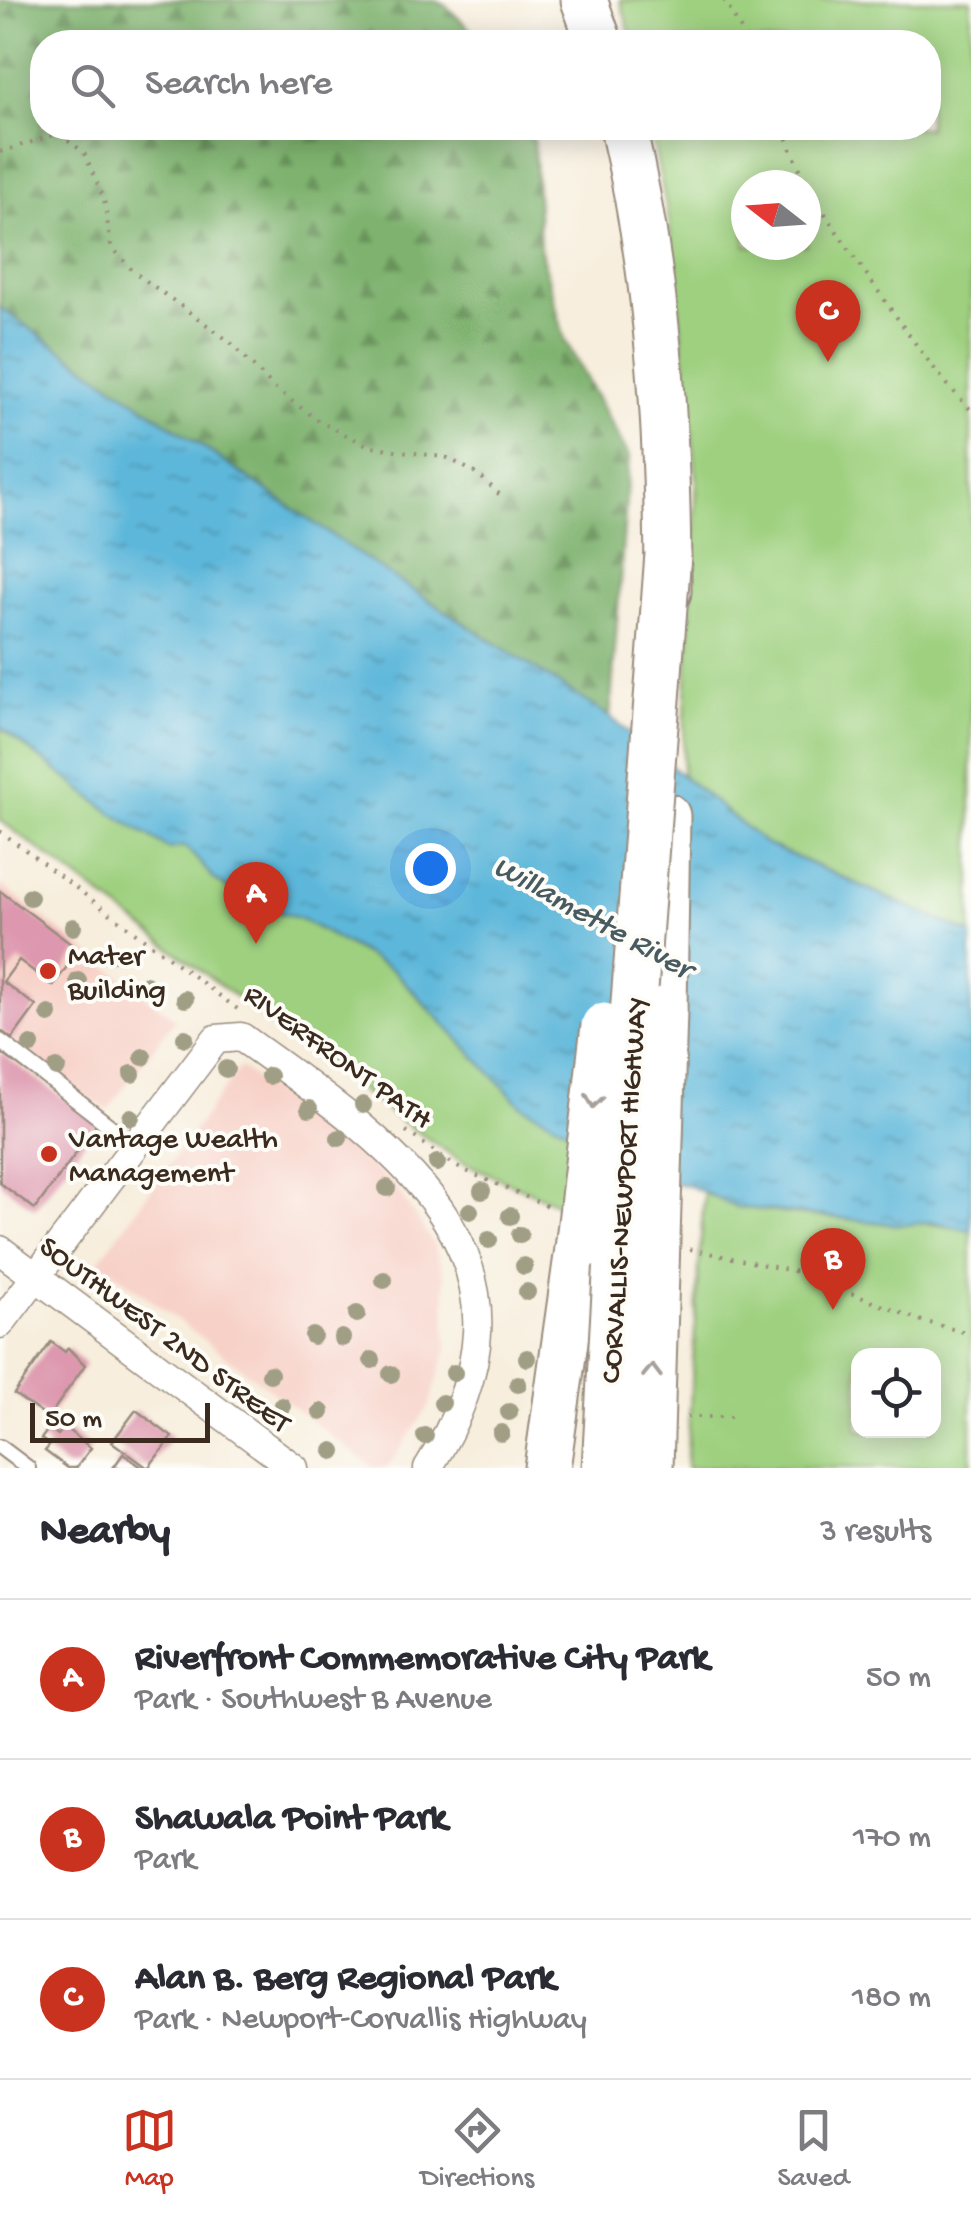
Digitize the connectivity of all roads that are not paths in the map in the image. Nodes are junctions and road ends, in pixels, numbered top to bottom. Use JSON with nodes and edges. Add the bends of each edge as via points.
{"nodes":[{"id":1,"x":584,"y":0,"type":"edge"},
{"id":2,"x":595,"y":30,"type":"edge"},
{"id":3,"x":625,"y":140,"type":"edge"},
{"id":4,"x":668,"y":554,"type":"junction"},
{"id":5,"x":0,"y":1041,"type":"edge"},
{"id":6,"x":134,"y":1144,"type":"junction"},
{"id":7,"x":0,"y":1250,"type":"edge"},
{"id":8,"x":35,"y":1276,"type":"junction"},
{"id":9,"x":0,"y":1324,"type":"edge"},
{"id":10,"x":0,"y":1448,"type":"edge"},
{"id":11,"x":28,"y":1468,"type":"edge"},
{"id":12,"x":294,"y":1468,"type":"edge"},
{"id":13,"x":428,"y":1468,"type":"edge"},
{"id":14,"x":547,"y":1468,"type":"edge"},
{"id":15,"x":605,"y":1468,"type":"edge"},
{"id":16,"x":650,"y":1468,"type":"edge"}],
"edges":[{"from":1,"to":2,"type":"highway"},
{"from":3,"to":4,"type":"highway","via":[[654,291]]},
{"from":4,"to":14,"type":"highway","one_way":true,"bridge":true},
{"from":4,"to":15,"type":"highway","name":"CORVALLIS-NEWPORT HIGHWAY","bridge":true},
{"from":16,"to":4,"type":"highway","one_way":true,"bridge":true},
{"from":5,"to":6,"type":"lane"},
{"from":6,"to":8,"type":"street"},
{"from":6,"to":13,"type":"street","via":[[216,1039],[241,1037],[397,1154],[458,1237],[474,1288],[478,1335],[472,1379]]},
{"from":7,"to":8,"type":"street","name":"SOUTHWEST 2ND STREET"},
{"from":8,"to":9,"type":"street"},
{"from":8,"to":12,"type":"street","name":"SOUTHWEST 2ND STREET"},
{"from":10,"to":11,"type":"lane"}]}
